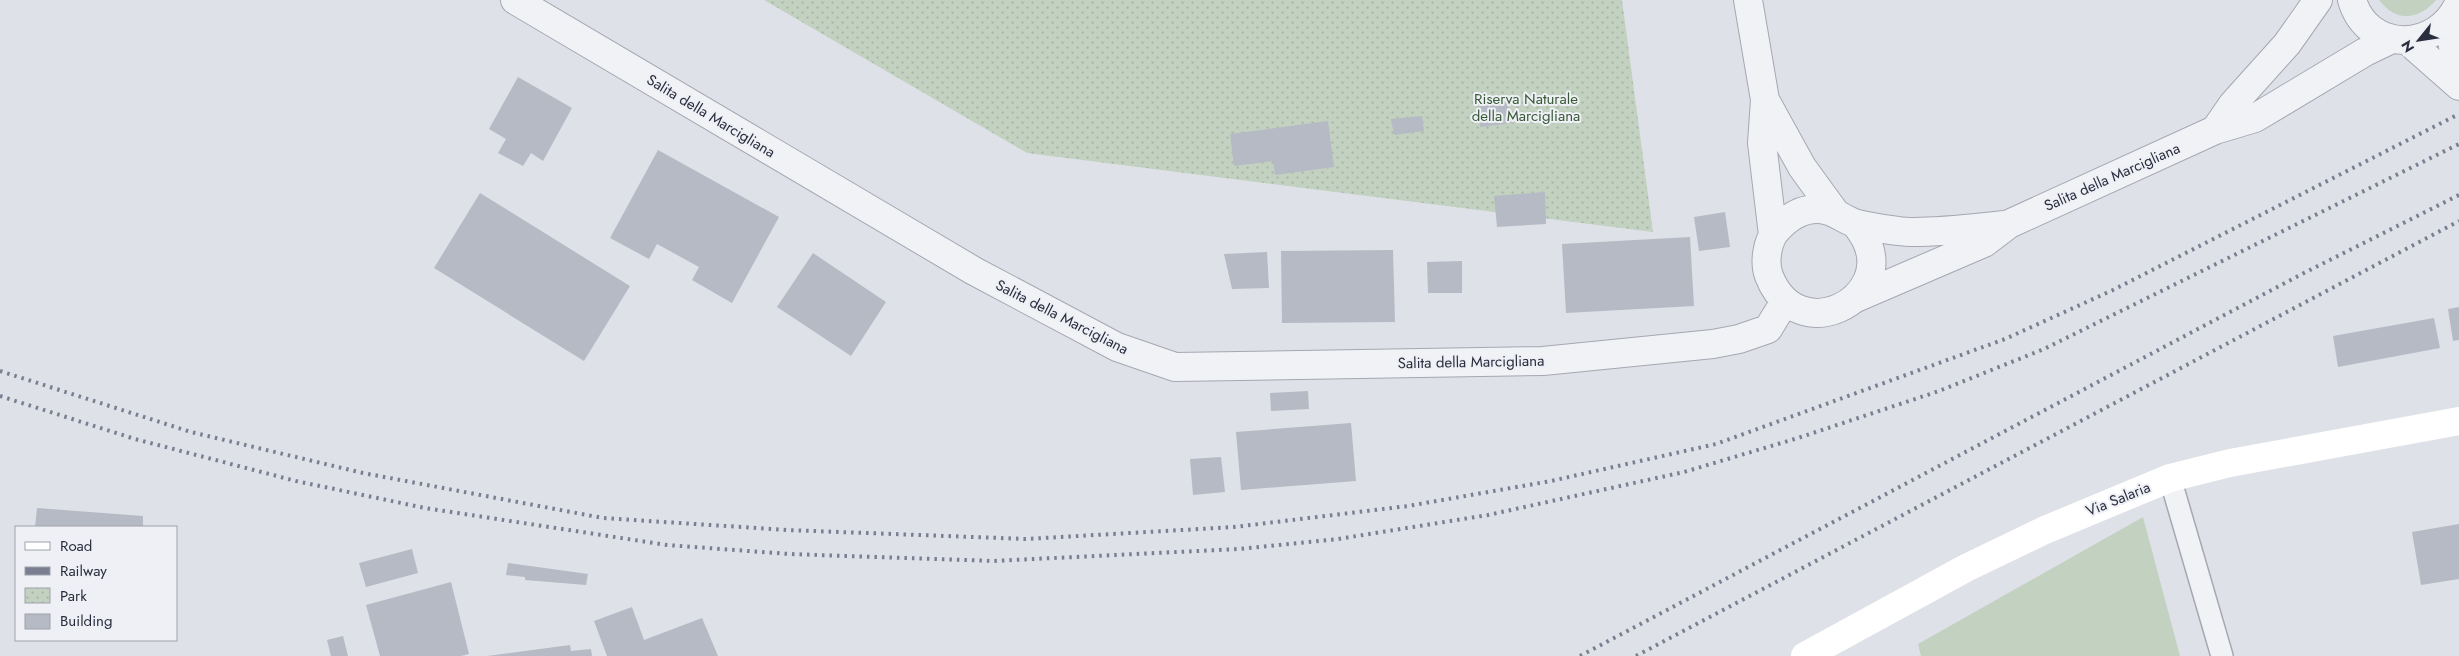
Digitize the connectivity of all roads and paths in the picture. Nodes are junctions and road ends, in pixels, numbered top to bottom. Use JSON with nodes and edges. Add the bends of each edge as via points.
{"nodes":[{"id":1,"x":515,"y":0,"type":"edge"},
{"id":2,"x":1748,"y":0,"type":"edge"},
{"id":3,"x":2318,"y":0,"type":"edge"},
{"id":4,"x":2352,"y":0,"type":"edge"},
{"id":5,"x":2456,"y":8,"type":"edge"},
{"id":6,"x":2400,"y":40,"type":"junction"},
{"id":7,"x":2459,"y":86,"type":"edge"},
{"id":8,"x":1764,"y":100,"type":"junction"},
{"id":9,"x":2215,"y":130,"type":"junction"},
{"id":10,"x":1845,"y":218,"type":"junction"},
{"id":11,"x":2009,"y":224,"type":"junction"},
{"id":12,"x":1773,"y":235,"type":"junction"},
{"id":13,"x":1856,"y":298,"type":"junction"},
{"id":14,"x":1785,"y":302,"type":"junction"},
{"id":15,"x":2459,"y":421,"type":"edge"},
{"id":16,"x":2170,"y":478,"type":"junction"},
{"id":17,"x":1805,"y":656,"type":"edge"},
{"id":18,"x":2222,"y":656,"type":"edge"}],
"edges":[{"from":1,"to":14,"type":"street","name":"Salita della Marcigliana","via":[[974,271],[1116,347],[1175,368],[1543,361],[1713,344],[1768,329]]},
{"from":2,"to":8,"type":"street"},
{"from":3,"to":9,"type":"street","via":[[2287,44],[2233,104]]},
{"from":4,"to":6,"type":"street","via":[[2362,20],[2376,32]]},
{"from":5,"to":6,"type":"street","name":"Salita della Marcigliana","via":[[2438,31],[2424,38]]},
{"from":5,"to":7,"type":"street"},
{"from":6,"to":7,"type":"street"},
{"from":6,"to":9,"type":"street","name":"Salita della Marcigliana","via":[[2365,52],[2255,118]]},
{"from":8,"to":10,"type":"street","via":[[1802,167]]},
{"from":8,"to":12,"type":"street","via":[[1762,143]]},
{"from":9,"to":11,"type":"street","name":"Salita della Marcigliana"},
{"from":10,"to":11,"type":"street","name":"Salita della Marcigliana","via":[[1913,232]]},
{"from":10,"to":12,"type":"street","via":[[1816,209],[1799,212],[1785,221]]},
{"from":10,"to":13,"type":"street","via":[[1867,241],[1871,261],[1867,281]]},
{"from":11,"to":13,"type":"street","name":"Salita della Marcigliana","via":[[1984,242]]},
{"from":12,"to":14,"type":"street","via":[[1767,252],[1767,270]]},
{"from":13,"to":14,"type":"street","via":[[1840,309],[1822,313],[1802,311]]},
{"from":15,"to":16,"type":"street","name":"Via Salaria","via":[[2230,463]]},
{"from":16,"to":17,"type":"street","name":"Via Salaria","via":[[2097,507],[1966,568]]},
{"from":16,"to":18,"type":"lane"}]}
